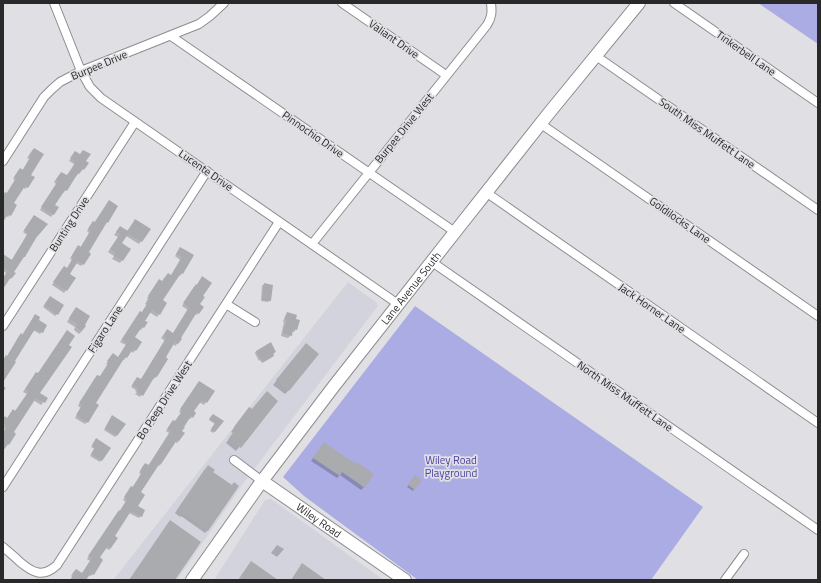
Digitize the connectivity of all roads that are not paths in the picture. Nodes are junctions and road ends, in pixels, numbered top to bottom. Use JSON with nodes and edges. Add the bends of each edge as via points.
{"nodes":[{"id":1,"x":54,"y":3,"type":"edge"},
{"id":2,"x":224,"y":3,"type":"edge"},
{"id":3,"x":342,"y":3,"type":"edge"},
{"id":4,"x":491,"y":3,"type":"edge"},
{"id":5,"x":639,"y":3,"type":"edge"},
{"id":6,"x":674,"y":3,"type":"edge"},
{"id":7,"x":171,"y":36,"type":"junction"},
{"id":8,"x":596,"y":56,"type":"junction"},
{"id":9,"x":82,"y":72,"type":"junction"},
{"id":10,"x":446,"y":75,"type":"junction"},
{"id":11,"x":818,"y":103,"type":"edge"},
{"id":12,"x":135,"y":122,"type":"junction"},
{"id":13,"x":542,"y":124,"type":"junction"},
{"id":14,"x":3,"y":161,"type":"edge"},
{"id":15,"x":207,"y":171,"type":"junction"},
{"id":16,"x":368,"y":172,"type":"junction"},
{"id":17,"x":487,"y":193,"type":"junction"},
{"id":18,"x":818,"y":210,"type":"edge"},
{"id":19,"x":280,"y":222,"type":"junction"},
{"id":20,"x":455,"y":232,"type":"junction"},
{"id":21,"x":312,"y":244,"type":"junction"},
{"id":22,"x":432,"y":262,"type":"junction"},
{"id":23,"x":226,"y":304,"type":"junction"},
{"id":24,"x":398,"y":304,"type":"junction"},
{"id":25,"x":818,"y":316,"type":"edge"},
{"id":26,"x":255,"y":322,"type":"dead end"},
{"id":27,"x":3,"y":326,"type":"edge"},
{"id":28,"x":818,"y":423,"type":"edge"},
{"id":29,"x":234,"y":460,"type":"dead end"},
{"id":30,"x":262,"y":481,"type":"junction"},
{"id":31,"x":3,"y":487,"type":"edge"},
{"id":32,"x":818,"y":530,"type":"edge"},
{"id":33,"x":3,"y":547,"type":"edge"},
{"id":34,"x":744,"y":554,"type":"dead end"},
{"id":35,"x":192,"y":580,"type":"edge"},
{"id":36,"x":405,"y":580,"type":"edge"},
{"id":37,"x":725,"y":580,"type":"edge"}],
"edges":[{"from":1,"to":9,"type":"street","name":"Lucente Drive"},
{"from":2,"to":7,"type":"street","name":"Burpee Drive","via":[[199,24]]},
{"from":3,"to":10,"type":"street","name":"Valiant Drive"},
{"from":4,"to":10,"type":"street","name":"Burpee Drive West","via":[[491,18],[487,25]]},
{"from":5,"to":8,"type":"main road","name":"Lane Avenue South"},
{"from":6,"to":11,"type":"street","name":"Tinkerbell Lane"},
{"from":7,"to":9,"type":"street","name":"Burpee Drive"},
{"from":7,"to":16,"type":"street","name":"Pinnochio Drive"},
{"from":8,"to":13,"type":"main road","name":"Lane Avenue South"},
{"from":8,"to":18,"type":"street","name":"South Miss Muffett Lane"},
{"from":9,"to":12,"type":"street","name":"Lucente Drive","via":[[100,98]]},
{"from":9,"to":14,"type":"street","name":"Burpee Drive","via":[[60,82],[44,97]]},
{"from":10,"to":16,"type":"street","name":"Burpee Drive West"},
{"from":12,"to":15,"type":"street","name":"Lucente Drive"},
{"from":12,"to":27,"type":"street","name":"Bunting Drive"},
{"from":13,"to":17,"type":"main road","name":"Lane Avenue South"},
{"from":13,"to":25,"type":"street","name":"Goldilocks Lane"},
{"from":15,"to":19,"type":"street","name":"Lucente Drive"},
{"from":15,"to":31,"type":"street","name":"Figaro Lane"},
{"from":16,"to":20,"type":"street","name":"Pinnochio Drive"},
{"from":16,"to":21,"type":"street","name":"Burpee Drive West"},
{"from":17,"to":20,"type":"main road","name":"Lane Avenue South"},
{"from":17,"to":28,"type":"street","name":"Jack Horner Lane"},
{"from":19,"to":21,"type":"street","name":"Lucente Drive"},
{"from":19,"to":23,"type":"street","name":"Bo Peep Drive West"},
{"from":20,"to":22,"type":"main road","name":"Lane Avenue South"},
{"from":21,"to":24,"type":"street","name":"Lucente Drive"},
{"from":22,"to":24,"type":"main road","name":"Lane Avenue South"},
{"from":22,"to":32,"type":"street","name":"North Miss Muffett Lane"},
{"from":23,"to":26,"type":"street"},
{"from":23,"to":33,"type":"street","name":"Bo Peep Drive West","via":[[57,565],[51,571],[36,572]]},
{"from":24,"to":30,"type":"main road","name":"Lane Avenue South"},
{"from":29,"to":30,"type":"street","name":"Wiley Road"},
{"from":30,"to":35,"type":"main road","name":"Lane Avenue South"},
{"from":30,"to":36,"type":"main road","name":"Wiley Road"},
{"from":34,"to":37,"type":"street"}]}
